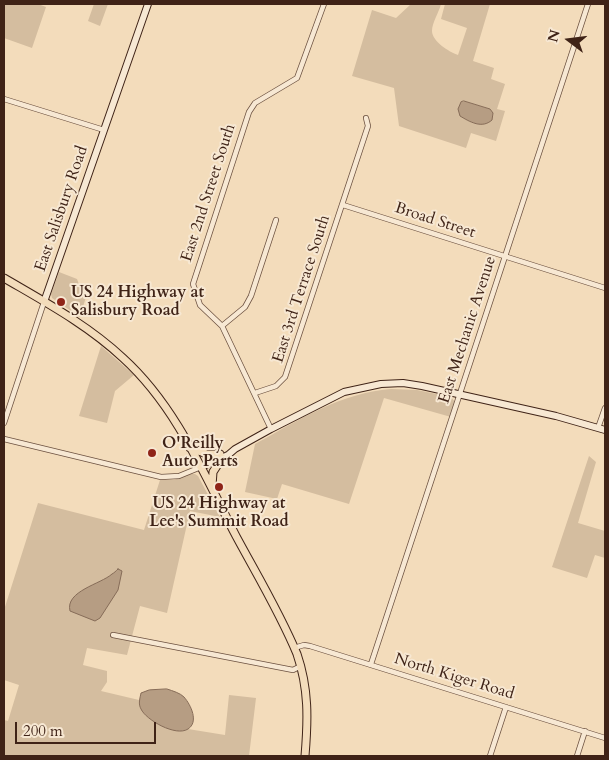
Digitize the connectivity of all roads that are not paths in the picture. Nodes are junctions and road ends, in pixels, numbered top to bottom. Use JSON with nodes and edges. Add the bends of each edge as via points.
{"nodes":[{"id":1,"x":148,"y":4,"type":"edge"},
{"id":2,"x":324,"y":4,"type":"edge"},
{"id":3,"x":588,"y":4,"type":"edge"},
{"id":4,"x":4,"y":99,"type":"edge"},
{"id":5,"x":366,"y":118,"type":"dead end"},
{"id":6,"x":104,"y":130,"type":"junction"},
{"id":7,"x":343,"y":205,"type":"junction"},
{"id":8,"x":276,"y":220,"type":"dead end"},
{"id":9,"x":506,"y":257,"type":"junction"},
{"id":10,"x":4,"y":278,"type":"edge"},
{"id":11,"x":605,"y":288,"type":"edge"},
{"id":12,"x":44,"y":302,"type":"junction"},
{"id":13,"x":222,"y":326,"type":"junction"},
{"id":14,"x":255,"y":393,"type":"junction"},
{"id":15,"x":461,"y":394,"type":"junction"},
{"id":16,"x":605,"y":408,"type":"edge"},
{"id":17,"x":4,"y":423,"type":"edge"},
{"id":18,"x":271,"y":429,"type":"junction"},
{"id":19,"x":602,"y":429,"type":"edge"},
{"id":20,"x":4,"y":439,"type":"edge"},
{"id":21,"x":190,"y":448,"type":"junction"},
{"id":22,"x":221,"y":456,"type":"junction"},
{"id":23,"x":200,"y":467,"type":"junction"},
{"id":24,"x":212,"y":489,"type":"junction"},
{"id":25,"x":112,"y":635,"type":"dead end"},
{"id":26,"x":294,"y":648,"type":"junction"},
{"id":27,"x":371,"y":664,"type":"junction"},
{"id":28,"x":301,"y":666,"type":"junction"},
{"id":29,"x":506,"y":707,"type":"junction"},
{"id":30,"x":585,"y":731,"type":"junction"},
{"id":31,"x":605,"y":738,"type":"edge"},
{"id":32,"x":305,"y":756,"type":"edge"},
{"id":33,"x":490,"y":756,"type":"edge"},
{"id":34,"x":576,"y":756,"type":"edge"}],
"edges":[{"from":1,"to":6,"type":"main road","name":"East Salisbury Road"},
{"from":2,"to":13,"type":"street","name":"East 2nd Street South","via":[[297,78],[255,103],[249,112],[193,284],[200,305]]},
{"from":3,"to":9,"type":"street","name":"East Mechanic Avenue"},
{"from":4,"to":6,"type":"street"},
{"from":5,"to":7,"type":"street","name":"East 3rd Terrace South","via":[[368,126]]},
{"from":6,"to":12,"type":"main road","name":"East Salisbury Road"},
{"from":7,"to":9,"type":"street","name":"Broad Street"},
{"from":7,"to":14,"type":"street","name":"East 3rd Terrace South","via":[[285,377],[276,386]]},
{"from":8,"to":13,"type":"street","via":[[252,296],[245,307]]},
{"from":9,"to":11,"type":"street","name":"Broad Street"},
{"from":9,"to":15,"type":"street","name":"East Mechanic Avenue"},
{"from":10,"to":12,"type":"main road"},
{"from":12,"to":17,"type":"street","name":"East Salisbury Road"},
{"from":12,"to":21,"type":"main road","via":[[95,335],[129,363],[168,410]]},
{"from":13,"to":14,"type":"street","name":"East 2nd Street South"},
{"from":14,"to":18,"type":"street","name":"East 2nd Street South"},
{"from":15,"to":18,"type":"main road","via":[[403,383],[366,386],[344,392]]},
{"from":15,"to":19,"type":"main road"},
{"from":15,"to":27,"type":"street","name":"East Mechanic Avenue"},
{"from":16,"to":19,"type":"street"},
{"from":18,"to":22,"type":"main road"},
{"from":20,"to":23,"type":"street","via":[[162,477],[179,476]]},
{"from":21,"to":22,"type":"main road"},
{"from":21,"to":23,"type":"main road"},
{"from":22,"to":23,"type":"main road","via":[[206,461]]},
{"from":22,"to":24,"type":"main road","via":[[213,472]]},
{"from":23,"to":24,"type":"main road"},
{"from":24,"to":26,"type":"main road"},
{"from":25,"to":28,"type":"street","via":[[293,670]]},
{"from":26,"to":27,"type":"street","name":"North Kiger Road","via":[[310,646]]},
{"from":26,"to":28,"type":"main road"},
{"from":27,"to":29,"type":"street","name":"North Kiger Road"},
{"from":28,"to":32,"type":"main road","via":[[308,703]]},
{"from":29,"to":30,"type":"street","name":"North Kiger Road"},
{"from":29,"to":33,"type":"street"},
{"from":30,"to":31,"type":"street","name":"North Kiger Road"},
{"from":30,"to":34,"type":"street"}]}
